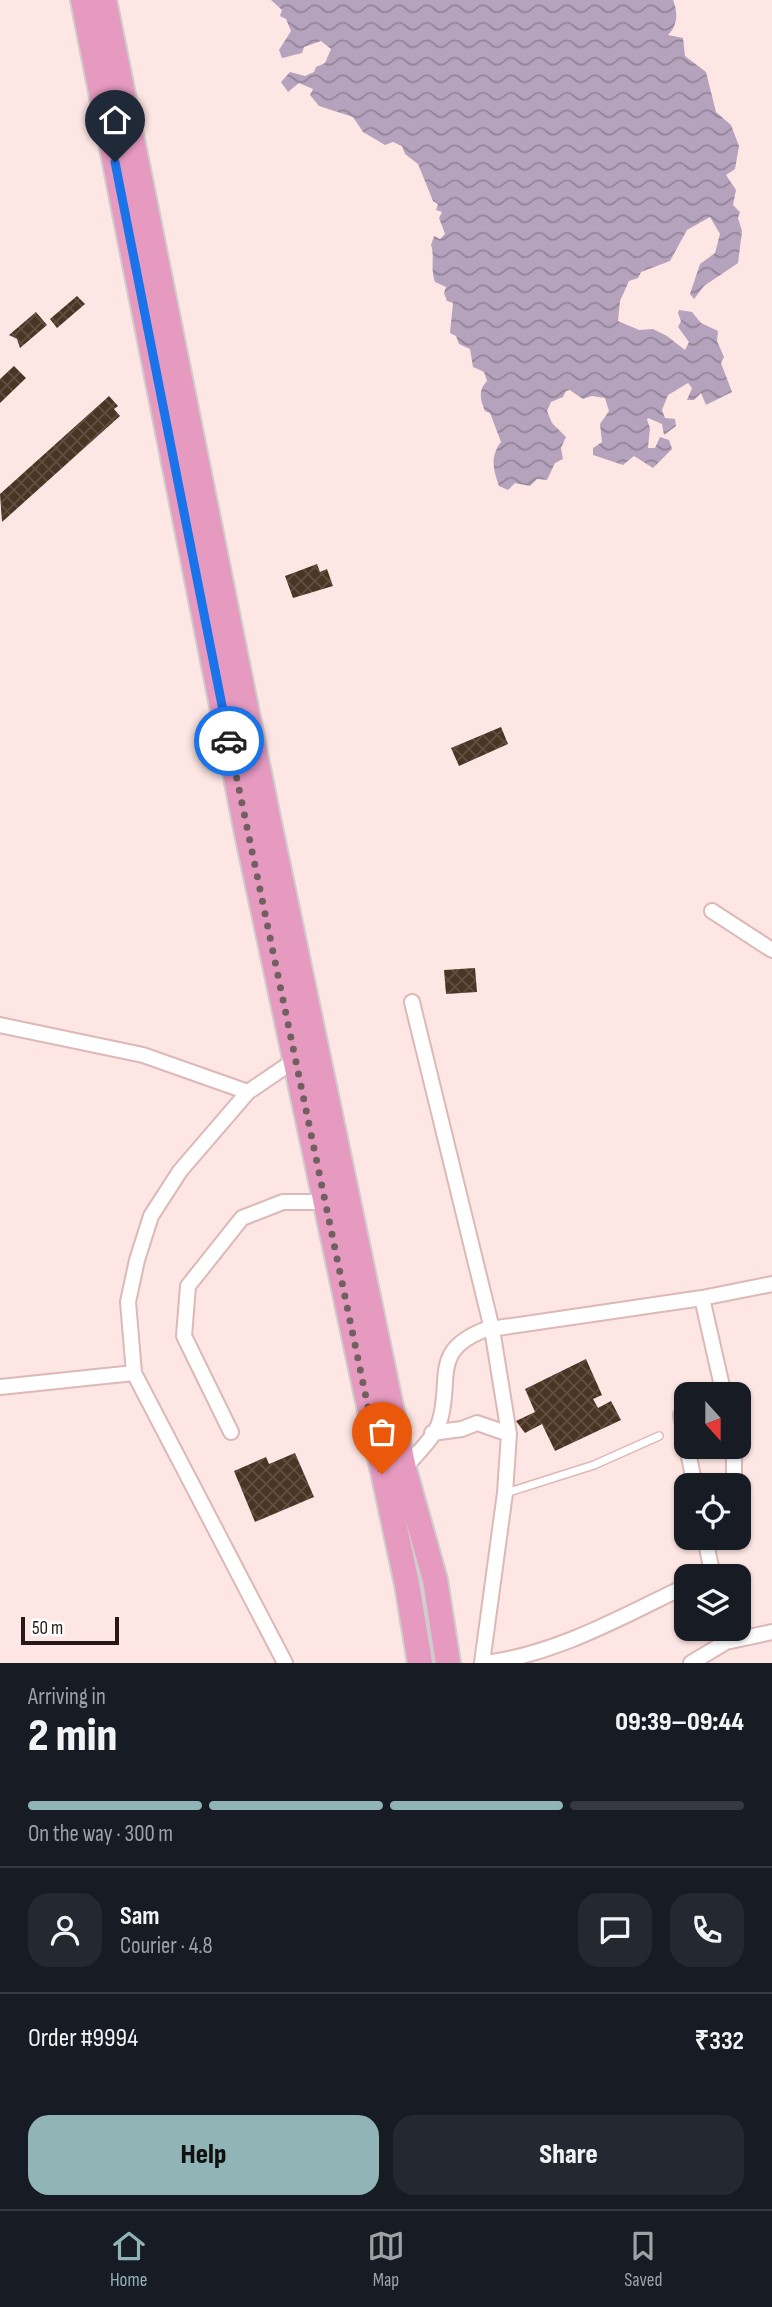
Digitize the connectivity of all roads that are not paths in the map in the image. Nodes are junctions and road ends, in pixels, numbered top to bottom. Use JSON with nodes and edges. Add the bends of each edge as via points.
{"nodes":[{"id":1,"x":83,"y":0,"type":"edge"},
{"id":2,"x":104,"y":0,"type":"edge"},
{"id":3,"x":712,"y":911,"type":"dead end"},
{"id":4,"x":772,"y":950,"type":"edge"},
{"id":5,"x":412,"y":1002,"type":"dead end"},
{"id":6,"x":0,"y":1025,"type":"edge"},
{"id":7,"x":295,"y":1060,"type":"junction"},
{"id":8,"x":248,"y":1092,"type":"junction"},
{"id":9,"x":324,"y":1202,"type":"junction"},
{"id":10,"x":772,"y":1284,"type":"edge"},
{"id":11,"x":702,"y":1298,"type":"junction"},
{"id":12,"x":492,"y":1329,"type":"junction"},
{"id":13,"x":134,"y":1373,"type":"junction"},
{"id":14,"x":721,"y":1382,"type":"edge"},
{"id":15,"x":0,"y":1387,"type":"edge"},
{"id":16,"x":231,"y":1432,"type":"dead end"},
{"id":17,"x":432,"y":1433,"type":"junction"},
{"id":18,"x":509,"y":1434,"type":"junction"},
{"id":19,"x":659,"y":1436,"type":"dead end"},
{"id":20,"x":404,"y":1469,"type":"junction"},
{"id":21,"x":505,"y":1493,"type":"junction"},
{"id":22,"x":674,"y":1592,"type":"edge"},
{"id":23,"x":772,"y":1632,"type":"edge"},
{"id":24,"x":751,"y":1634,"type":"edge"},
{"id":25,"x":718,"y":1641,"type":"edge"},
{"id":26,"x":285,"y":1663,"type":"edge"},
{"id":27,"x":420,"y":1663,"type":"edge"},
{"id":28,"x":448,"y":1663,"type":"edge"},
{"id":29,"x":483,"y":1663,"type":"edge"},
{"id":30,"x":691,"y":1663,"type":"edge"}],
"edges":[{"from":1,"to":7,"type":"highway"},
{"from":2,"to":20,"type":"highway"},
{"from":3,"to":4,"type":"street"},
{"from":5,"to":12,"type":"street"},
{"from":6,"to":8,"type":"street","via":[[143,1055]]},
{"from":7,"to":8,"type":"street"},
{"from":7,"to":9,"type":"highway"},
{"from":8,"to":13,"type":"street","via":[[180,1171],[151,1216],[128,1302]]},
{"from":9,"to":16,"type":"street","via":[[283,1202],[242,1218],[188,1286],[184,1336]]},
{"from":9,"to":27,"type":"highway"},
{"from":10,"to":11,"type":"street"},
{"from":11,"to":12,"type":"street"},
{"from":11,"to":14,"type":"street"},
{"from":12,"to":17,"type":"street","via":[[464,1338],[453,1351],[445,1370],[440,1423]]},
{"from":12,"to":18,"type":"street"},
{"from":13,"to":15,"type":"street"},
{"from":13,"to":26,"type":"street"},
{"from":17,"to":18,"type":"street","via":[[477,1423]]},
{"from":17,"to":20,"type":"street"},
{"from":18,"to":21,"type":"street"},
{"from":19,"to":21,"type":"lane","via":[[594,1465]]},
{"from":20,"to":28,"type":"highway","via":[[435,1580]]},
{"from":21,"to":29,"type":"street"},
{"from":22,"to":29,"type":"street","via":[[570,1641],[515,1659]]},
{"from":23,"to":24,"type":"street"},
{"from":25,"to":30,"type":"street"}]}
